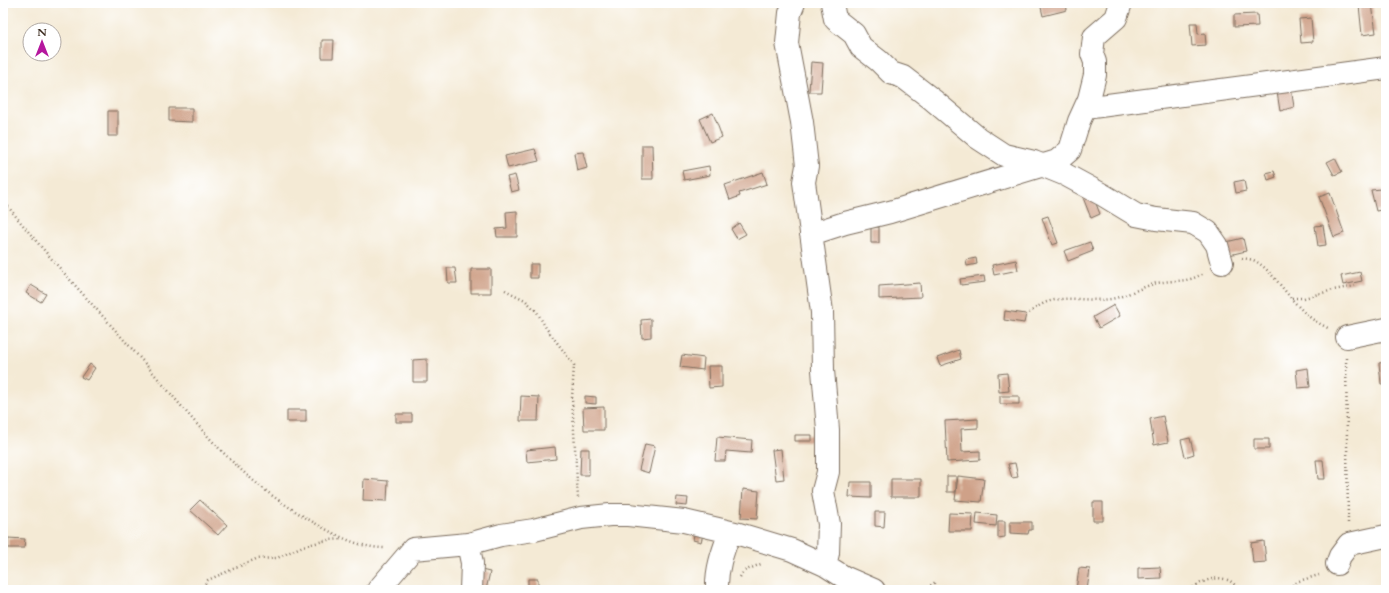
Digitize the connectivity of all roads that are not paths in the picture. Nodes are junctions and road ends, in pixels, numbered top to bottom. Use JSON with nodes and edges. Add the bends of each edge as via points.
{"nodes":[{"id":1,"x":794,"y":3,"type":"edge"},
{"id":2,"x":832,"y":3,"type":"edge"},
{"id":3,"x":1121,"y":3,"type":"edge"},
{"id":4,"x":1386,"y":68,"type":"edge"},
{"id":5,"x":1085,"y":108,"type":"junction"},
{"id":6,"x":1042,"y":165,"type":"junction"},
{"id":7,"x":811,"y":234,"type":"junction"},
{"id":8,"x":1222,"y":263,"type":"road end"},
{"id":9,"x":1386,"y":330,"type":"edge"},
{"id":10,"x":1347,"y":337,"type":"road end"},
{"id":11,"x":730,"y":532,"type":"junction"},
{"id":12,"x":1386,"y":536,"type":"edge"},
{"id":13,"x":468,"y":544,"type":"junction"},
{"id":14,"x":1337,"y":564,"type":"road end"},
{"id":15,"x":825,"y":565,"type":"junction"},
{"id":16,"x":378,"y":590,"type":"edge"},
{"id":17,"x":471,"y":590,"type":"edge"},
{"id":18,"x":717,"y":590,"type":"edge"},
{"id":19,"x":874,"y":590,"type":"edge"}],
"edges":[{"from":1,"to":7,"type":"street","via":[[790,13],[787,43],[802,122],[807,166],[804,182]]},
{"from":2,"to":6,"type":"street","via":[[835,19],[854,34],[861,47],[891,73],[903,77],[978,138],[1004,155]]},
{"from":3,"to":5,"type":"street","via":[[1116,18],[1094,37],[1092,54],[1095,75]]},
{"from":4,"to":5,"type":"street"},
{"from":5,"to":6,"type":"street","via":[[1070,150],[1057,161]]},
{"from":6,"to":7,"type":"street"},
{"from":6,"to":8,"type":"street","via":[[1103,194],[1136,215],[1193,223],[1208,232],[1217,245]]},
{"from":7,"to":15,"type":"street","via":[[822,312],[828,430],[828,472],[823,491],[829,524]]},
{"from":9,"to":10,"type":"street"},
{"from":11,"to":13,"type":"street","via":[[684,521],[610,515],[581,518]]},
{"from":11,"to":15,"type":"street","via":[[792,550]]},
{"from":11,"to":18,"type":"street","via":[[721,556]]},
{"from":12,"to":14,"type":"street","via":[[1349,544]]},
{"from":13,"to":16,"type":"street","via":[[413,549]]},
{"from":13,"to":17,"type":"street","via":[[472,563]]},
{"from":15,"to":19,"type":"street","via":[[844,577]]}]}
